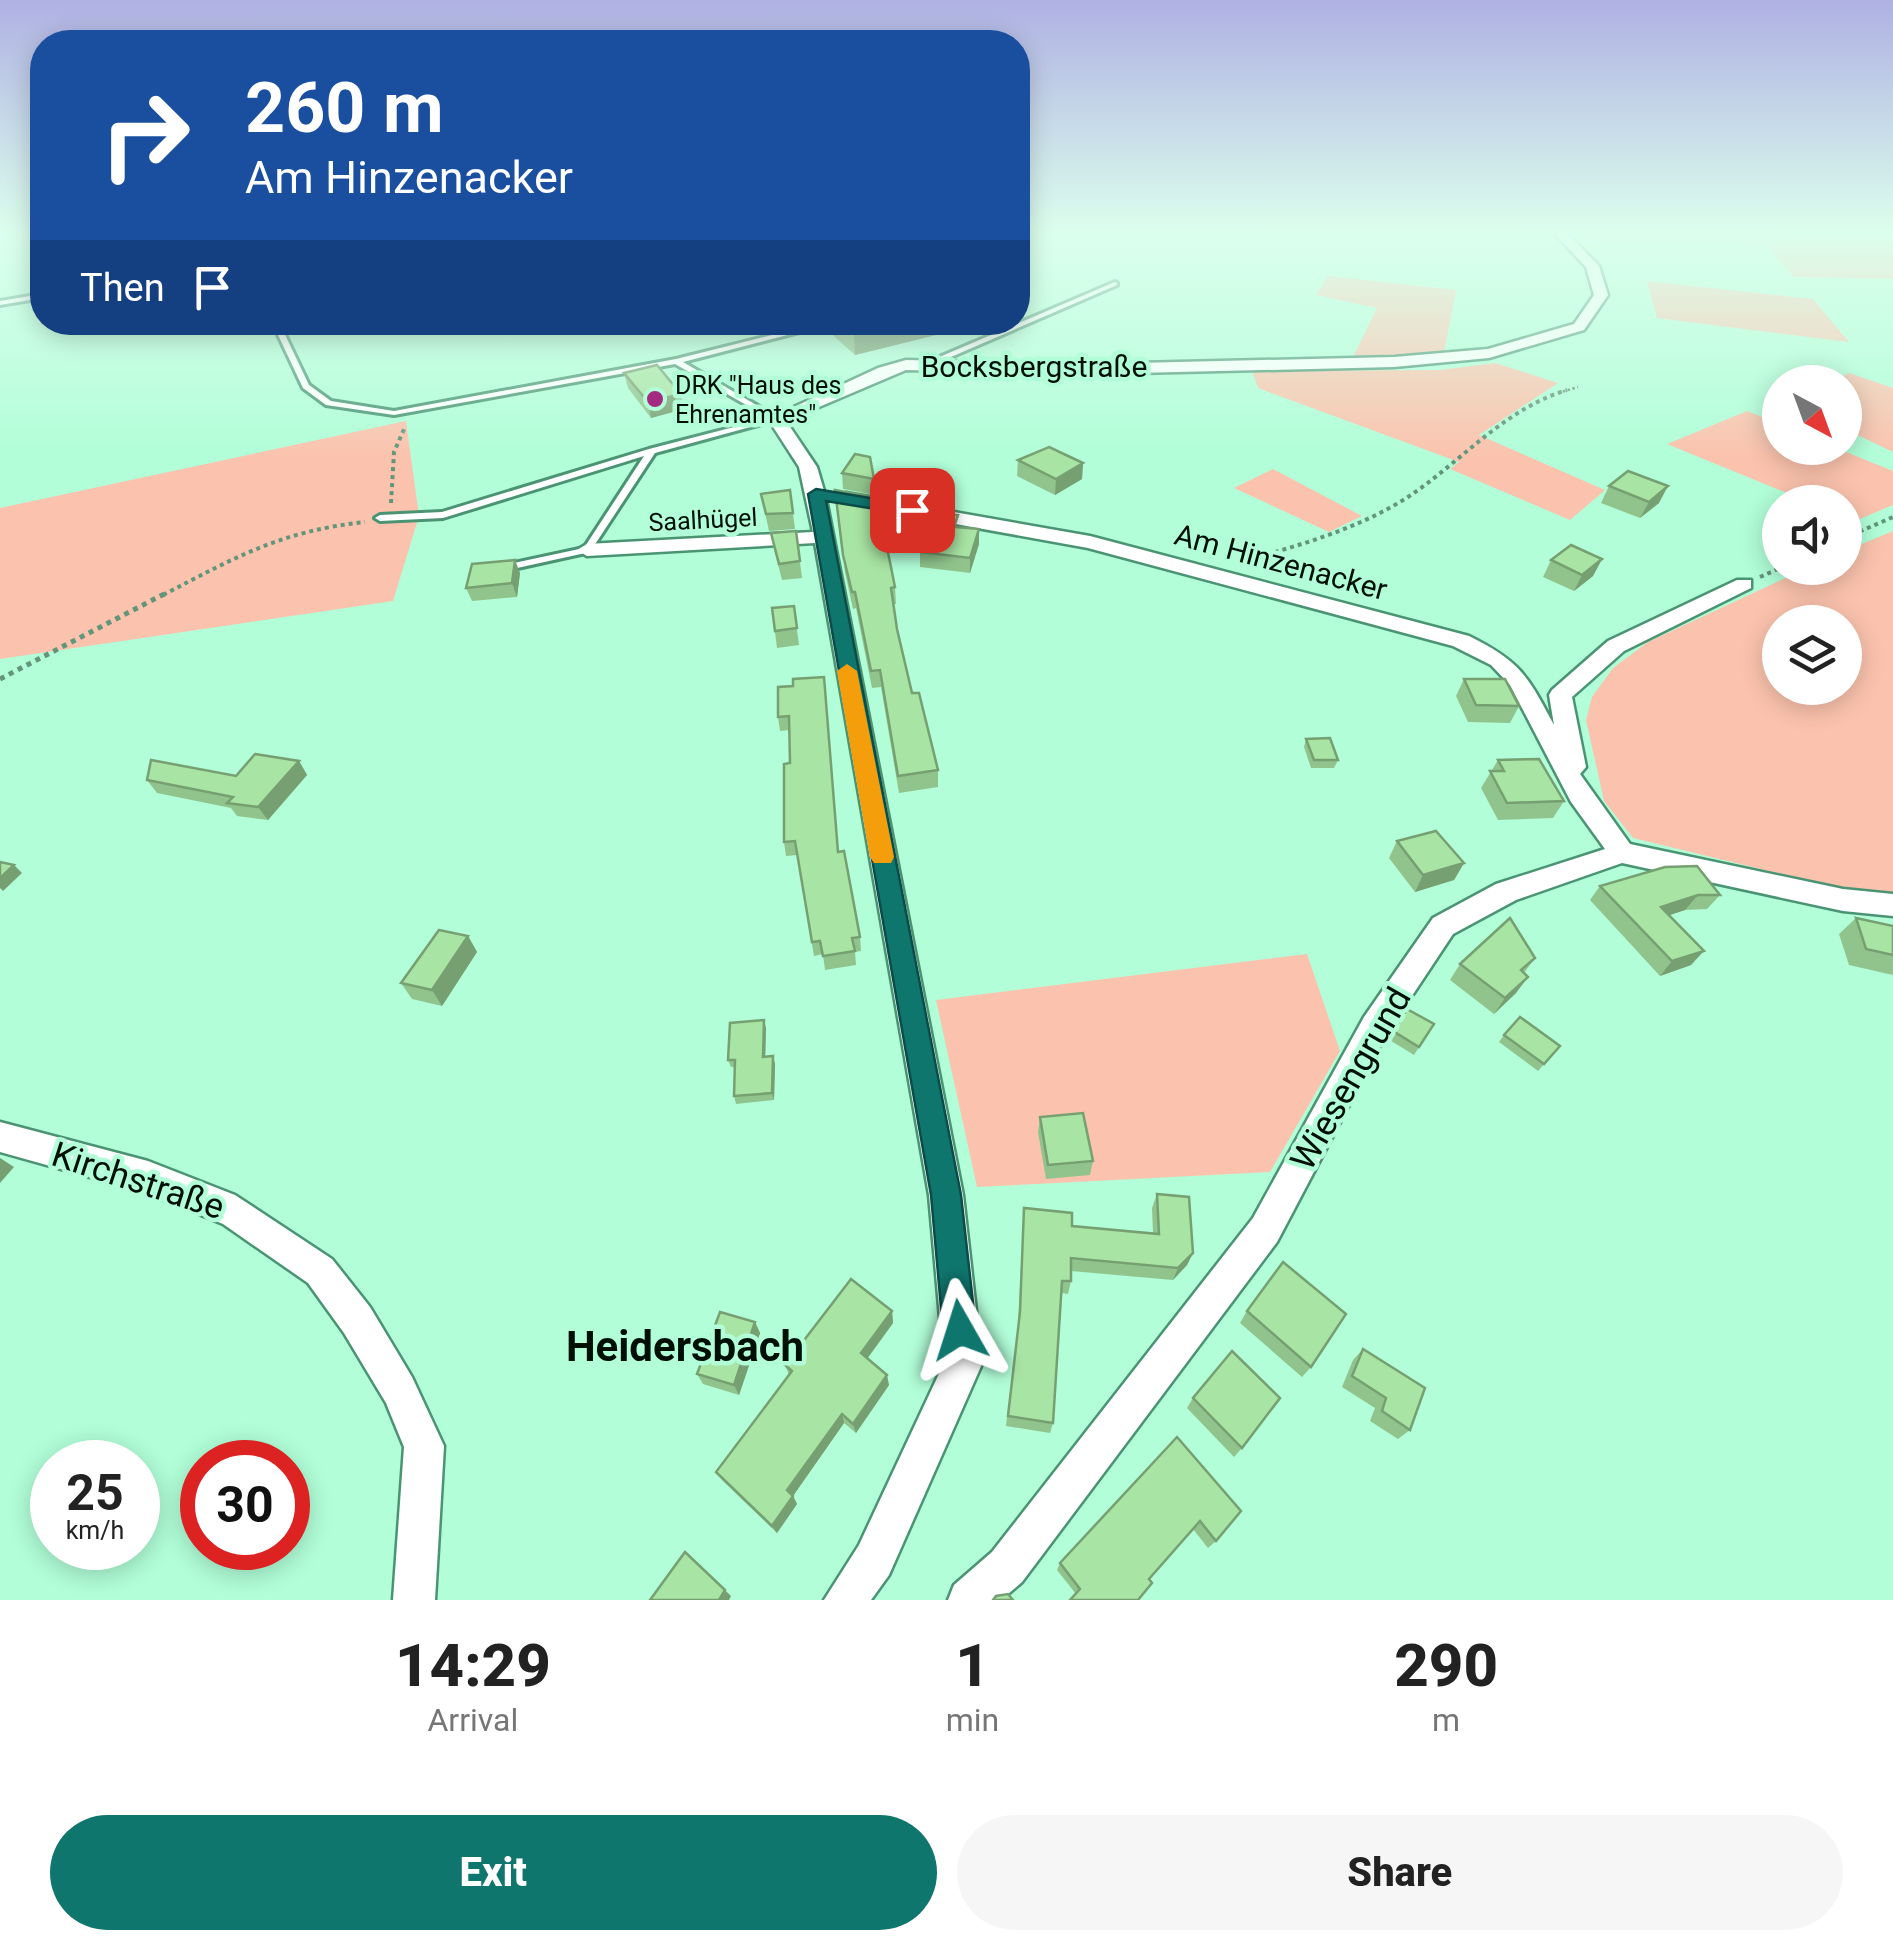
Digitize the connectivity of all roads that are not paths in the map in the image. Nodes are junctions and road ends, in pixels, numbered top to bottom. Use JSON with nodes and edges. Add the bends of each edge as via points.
{"nodes":[{"id":1,"x":1057,"y":309,"type":"edge"},
{"id":2,"x":1591,"y":309,"type":"edge"},
{"id":3,"x":1030,"y":320,"type":"edge"},
{"id":4,"x":281,"y":335,"type":"edge"},
{"id":5,"x":781,"y":335,"type":"edge"},
{"id":6,"x":995,"y":335,"type":"edge"},
{"id":7,"x":676,"y":360,"type":"junction"},
{"id":8,"x":927,"y":364,"type":"junction"},
{"id":9,"x":776,"y":419,"type":"junction"},
{"id":10,"x":652,"y":451,"type":"junction"},
{"id":11,"x":816,"y":494,"type":"junction"},
{"id":12,"x":380,"y":518,"type":"road end"},
{"id":13,"x":822,"y":537,"type":"junction"},
{"id":14,"x":587,"y":550,"type":"junction"},
{"id":15,"x":487,"y":570,"type":"edge"},
{"id":16,"x":1744,"y":584,"type":"dead end"},
{"id":17,"x":1580,"y":796,"type":"junction"},
{"id":18,"x":1622,"y":853,"type":"junction"},
{"id":19,"x":1893,"y":905,"type":"edge"},
{"id":20,"x":0,"y":1137,"type":"edge"},
{"id":21,"x":414,"y":1600,"type":"edge"},
{"id":22,"x":845,"y":1600,"type":"edge"},
{"id":23,"x":969,"y":1600,"type":"edge"}],
"edges":[{"from":1,"to":3,"type":"lane"},
{"from":2,"to":8,"type":"street","name":"Bocksbergstraße","via":[[1580,326],[1489,353],[1394,362],[1094,369]]},
{"from":4,"to":7,"type":"lane","via":[[306,386],[330,403],[394,413]]},
{"from":5,"to":7,"type":"lane"},
{"from":6,"to":8,"type":"lane"},
{"from":7,"to":9,"type":"lane"},
{"from":8,"to":9,"type":"street","name":"Bocksbergstraße","via":[[884,371]]},
{"from":9,"to":10,"type":"lane"},
{"from":9,"to":11,"type":"street","via":[[808,467]]},
{"from":10,"to":12,"type":"lane","via":[[443,515]]},
{"from":10,"to":14,"type":"lane"},
{"from":11,"to":13,"type":"street"},
{"from":11,"to":17,"type":"street","name":"Am Hinzenacker","via":[[1090,542],[1462,641],[1500,660],[1519,681]]},
{"from":13,"to":14,"type":"street","name":"Saalhügel"},
{"from":13,"to":22,"type":"street","via":[[946,1195],[963,1364],[874,1560]]},
{"from":14,"to":15,"type":"lane"},
{"from":16,"to":17,"type":"street","via":[[1616,646],[1560,695]]},
{"from":17,"to":18,"type":"street","name":"Am Hinzenacker"},
{"from":18,"to":19,"type":"street","name":"Wiesengrund"},
{"from":18,"to":23,"type":"street","name":"Wiesengrund","via":[[1506,892],[1443,926],[1375,1026],[1266,1230],[1007,1567]]},
{"from":20,"to":21,"type":"street","name":"Kirchstraße","via":[[148,1177],[235,1212],[320,1271],[382,1362],[424,1446]]}]}
